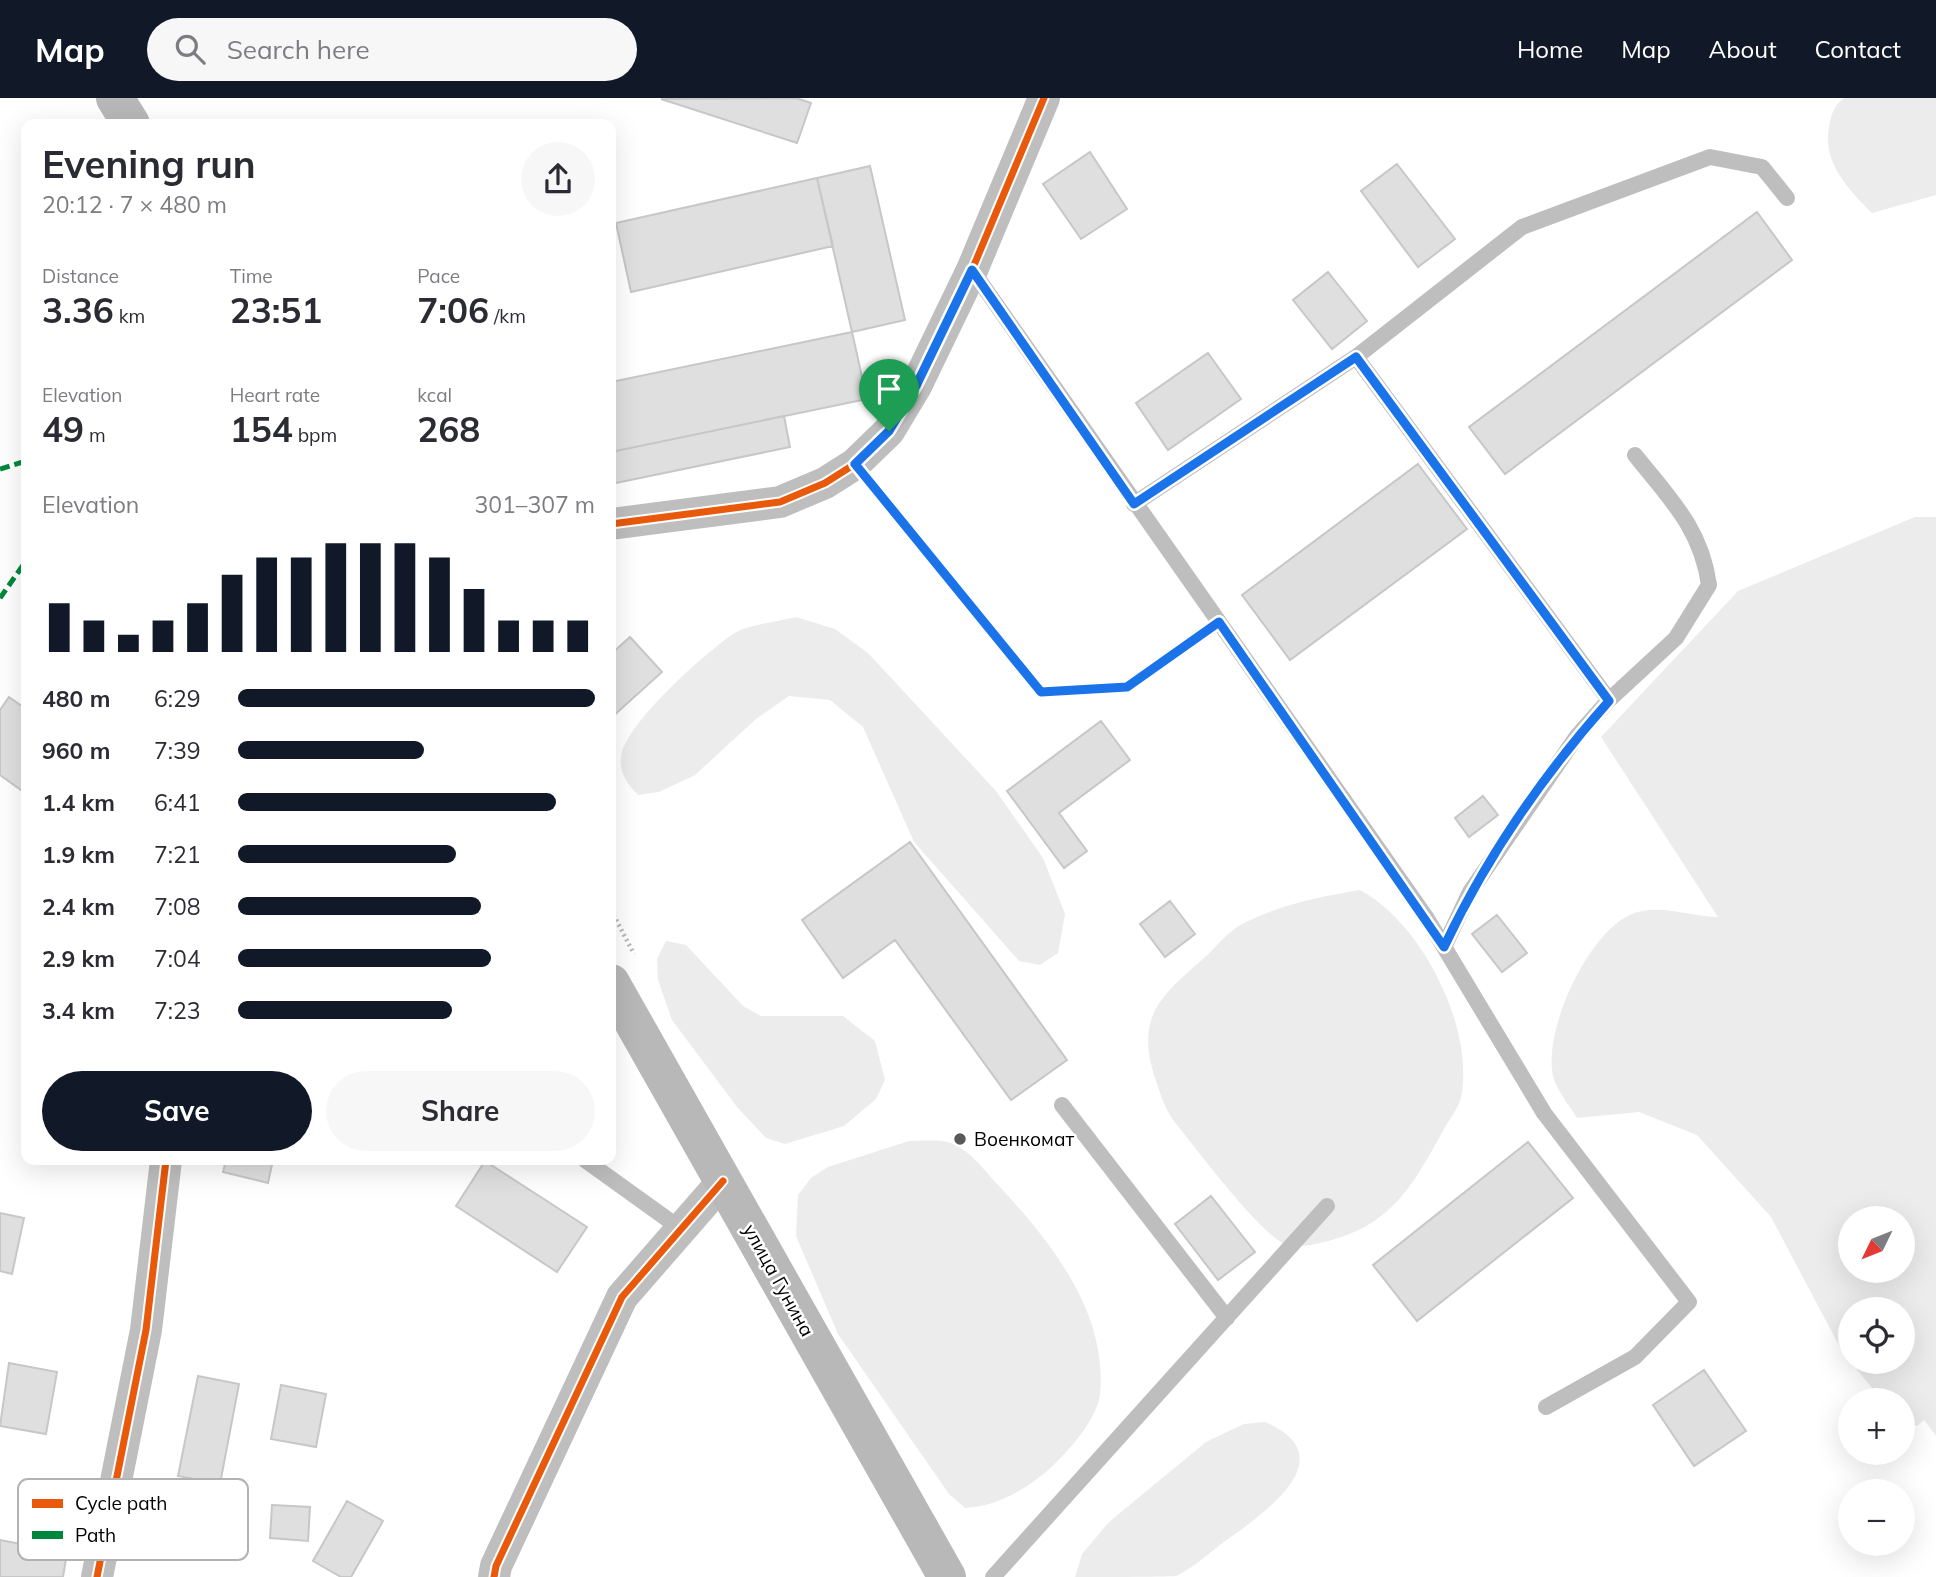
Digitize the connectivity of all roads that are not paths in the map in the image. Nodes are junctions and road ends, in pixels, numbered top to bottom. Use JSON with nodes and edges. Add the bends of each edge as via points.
{"nodes":[{"id":1,"x":115,"y":98,"type":"edge"},
{"id":2,"x":1044,"y":98,"type":"edge"},
{"id":3,"x":128,"y":119,"type":"edge"},
{"id":4,"x":1787,"y":198,"type":"dead end"},
{"id":5,"x":972,"y":270,"type":"junction"},
{"id":6,"x":1356,"y":357,"type":"junction"},
{"id":7,"x":1635,"y":455,"type":"dead end"},
{"id":8,"x":1134,"y":504,"type":"junction"},
{"id":9,"x":616,"y":523,"type":"edge"},
{"id":10,"x":1609,"y":701,"type":"junction"},
{"id":11,"x":1444,"y":947,"type":"junction"},
{"id":12,"x":616,"y":992,"type":"edge"},
{"id":13,"x":1062,"y":1105,"type":"dead end"},
{"id":14,"x":165,"y":1165,"type":"edge"},
{"id":15,"x":592,"y":1165,"type":"edge"},
{"id":16,"x":723,"y":1181,"type":"junction"},
{"id":17,"x":1327,"y":1206,"type":"dead end"},
{"id":18,"x":681,"y":1229,"type":"junction"},
{"id":19,"x":1227,"y":1318,"type":"junction"},
{"id":20,"x":1546,"y":1407,"type":"dead end"},
{"id":21,"x":116,"y":1479,"type":"edge"},
{"id":22,"x":494,"y":1577,"type":"edge"},
{"id":23,"x":947,"y":1577,"type":"edge"},
{"id":24,"x":993,"y":1577,"type":"edge"}],
"edges":[{"from":1,"to":3,"type":"main road"},
{"from":2,"to":5,"type":"street"},
{"from":4,"to":6,"type":"lane","via":[[1762,167],[1710,157],[1522,227]]},
{"from":5,"to":8,"type":"lane"},
{"from":5,"to":9,"type":"street","via":[[889,431],[855,464],[780,502]]},
{"from":6,"to":8,"type":"lane"},
{"from":6,"to":10,"type":"lane"},
{"from":7,"to":10,"type":"lane","via":[[1693,528],[1706,560],[1709,585],[1676,638]]},
{"from":8,"to":11,"type":"lane"},
{"from":10,"to":11,"type":"lane","via":[[1577,736],[1470,891]]},
{"from":11,"to":20,"type":"lane","via":[[1544,1113],[1689,1302],[1635,1357]]},
{"from":12,"to":16,"type":"main road","name":"улица Гунина"},
{"from":13,"to":19,"type":"lane"},
{"from":14,"to":21,"type":"street","via":[[146,1330]]},
{"from":15,"to":18,"type":"lane"},
{"from":16,"to":18,"type":"street"},
{"from":16,"to":23,"type":"main road","name":"улица Гунина"},
{"from":17,"to":19,"type":"lane"},
{"from":18,"to":22,"type":"street","via":[[622,1297]]},
{"from":19,"to":24,"type":"lane"}]}
